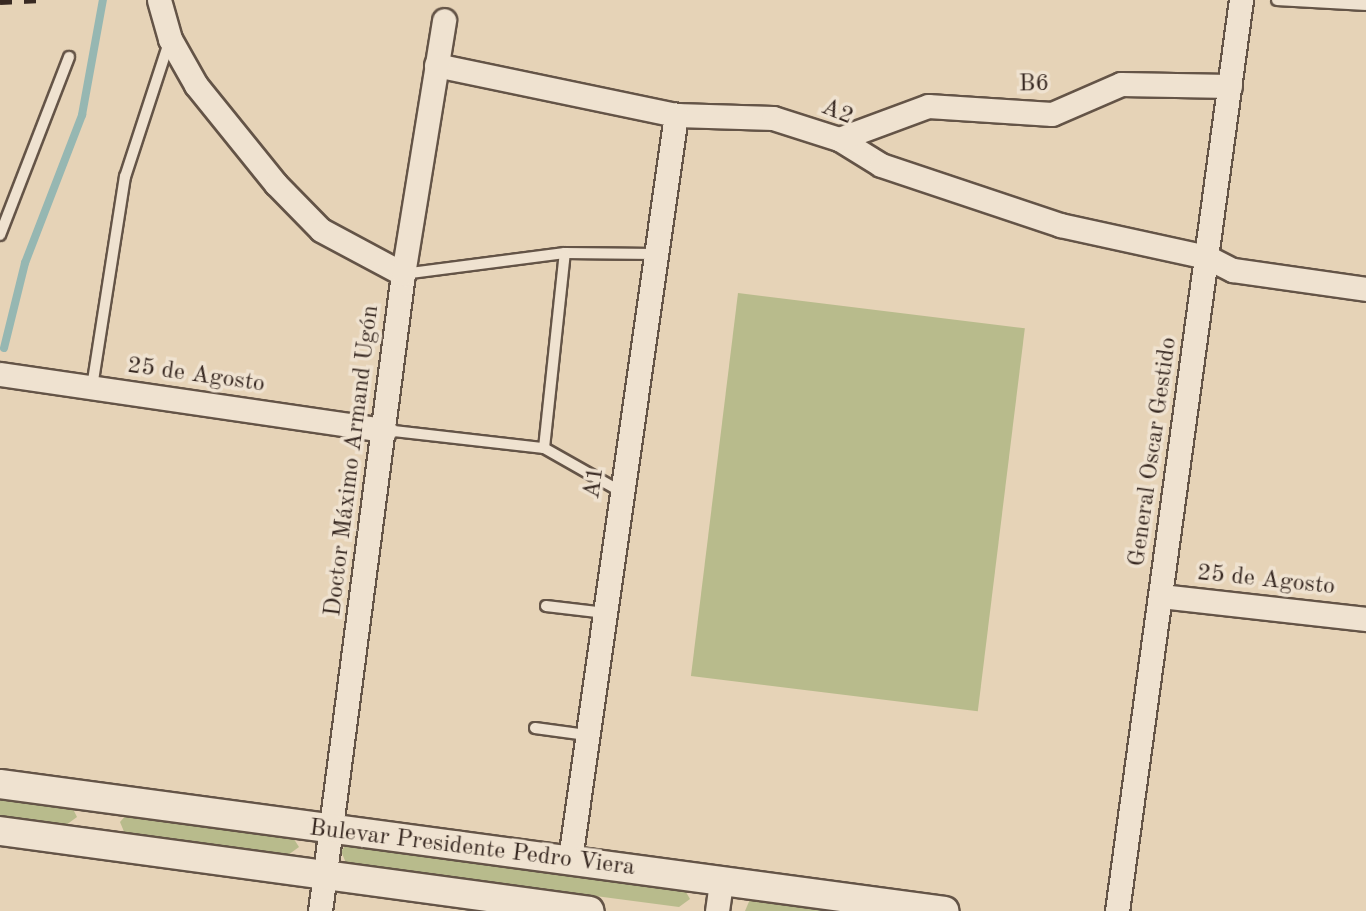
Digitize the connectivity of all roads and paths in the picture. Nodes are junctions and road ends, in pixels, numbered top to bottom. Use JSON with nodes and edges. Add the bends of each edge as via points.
{"nodes":[{"id":1,"x":159,"y":0,"type":"edge"},
{"id":2,"x":1241,"y":0,"type":"edge"},
{"id":3,"x":1277,"y":0,"type":"edge"},
{"id":4,"x":1366,"y":5,"type":"edge"},
{"id":5,"x":444,"y":19,"type":"dead end"},
{"id":6,"x":170,"y":40,"type":"junction"},
{"id":7,"x":69,"y":57,"type":"dead end"},
{"id":8,"x":436,"y":65,"type":"junction"},
{"id":9,"x":1230,"y":86,"type":"junction"},
{"id":10,"x":676,"y":115,"type":"junction"},
{"id":11,"x":839,"y":139,"type":"junction"},
{"id":12,"x":0,"y":235,"type":"edge"},
{"id":13,"x":565,"y":253,"type":"junction"},
{"id":14,"x":655,"y":254,"type":"junction"},
{"id":15,"x":1207,"y":257,"type":"junction"},
{"id":16,"x":403,"y":274,"type":"junction"},
{"id":17,"x":1366,"y":289,"type":"edge"},
{"id":18,"x":0,"y":374,"type":"edge"},
{"id":19,"x":92,"y":387,"type":"junction"},
{"id":20,"x":385,"y":430,"type":"junction"},
{"id":21,"x":544,"y":448,"type":"junction"},
{"id":22,"x":621,"y":491,"type":"junction"},
{"id":23,"x":1161,"y":596,"type":"junction"},
{"id":24,"x":546,"y":606,"type":"dead end"},
{"id":25,"x":606,"y":613,"type":"junction"},
{"id":26,"x":1366,"y":619,"type":"edge"},
{"id":27,"x":535,"y":727,"type":"dead end"},
{"id":28,"x":587,"y":735,"type":"junction"},
{"id":29,"x":0,"y":785,"type":"edge"},
{"id":30,"x":0,"y":831,"type":"edge"},
{"id":31,"x":331,"y":832,"type":"junction"},
{"id":32,"x":570,"y":859,"type":"junction"},
{"id":33,"x":325,"y":875,"type":"junction"},
{"id":34,"x":721,"y":882,"type":"junction"},
{"id":35,"x":320,"y":911,"type":"edge"},
{"id":36,"x":590,"y":911,"type":"edge"},
{"id":37,"x":717,"y":911,"type":"edge"},
{"id":38,"x":945,"y":911,"type":"edge"},
{"id":39,"x":1117,"y":911,"type":"edge"}],
"edges":[{"from":1,"to":6,"type":"street"},
{"from":2,"to":9,"type":"street","name":"General Oscar Gestido"},
{"from":3,"to":4,"type":"lane"},
{"from":5,"to":8,"type":"street","name":"Doctor Máximo Armand Ugón"},
{"from":6,"to":16,"type":"street","via":[[232,133],[321,230]]},
{"from":6,"to":19,"type":"lane","via":[[125,177]]},
{"from":7,"to":12,"type":"lane"},
{"from":8,"to":10,"type":"street","name":"A2"},
{"from":8,"to":16,"type":"street","name":"Doctor Máximo Armand Ugón"},
{"from":9,"to":11,"type":"street","name":"B6","via":[[1121,84],[1052,114],[928,106]]},
{"from":9,"to":15,"type":"street","name":"General Oscar Gestido"},
{"from":10,"to":11,"type":"street","name":"A2","via":[[773,118]]},
{"from":10,"to":14,"type":"street","name":"A1"},
{"from":11,"to":15,"type":"street","name":"A2","via":[[881,165],[960,193],[1060,225]]},
{"from":13,"to":14,"type":"lane"},
{"from":13,"to":16,"type":"lane"},
{"from":13,"to":21,"type":"lane"},
{"from":14,"to":22,"type":"street","name":"A1"},
{"from":15,"to":17,"type":"street","name":"A2","via":[[1233,270]]},
{"from":15,"to":23,"type":"street","name":"General Oscar Gestido"},
{"from":16,"to":20,"type":"street","name":"Doctor Máximo Armand Ugón"},
{"from":18,"to":19,"type":"street","name":"25 de Agosto"},
{"from":19,"to":20,"type":"street","name":"25 de Agosto"},
{"from":20,"to":21,"type":"lane"},
{"from":20,"to":31,"type":"street","name":"Doctor Máximo Armand Ugón"},
{"from":21,"to":22,"type":"lane"},
{"from":22,"to":25,"type":"street","name":"A1"},
{"from":23,"to":26,"type":"street","name":"25 de Agosto"},
{"from":23,"to":39,"type":"street","name":"General Oscar Gestido"},
{"from":24,"to":25,"type":"lane"},
{"from":25,"to":28,"type":"street","name":"A1"},
{"from":27,"to":28,"type":"lane"},
{"from":28,"to":32,"type":"street","name":"A1"},
{"from":29,"to":31,"type":"street","name":"Bulevar Presidente Pedro Viera"},
{"from":30,"to":33,"type":"street","name":"Bulevar Presidente Pedro Viera"},
{"from":31,"to":32,"type":"street","name":"Bulevar Presidente Pedro Viera"},
{"from":31,"to":33,"type":"street","name":"Doctor Máximo Armand Ugón"},
{"from":32,"to":34,"type":"street","name":"Bulevar Presidente Pedro Viera"},
{"from":33,"to":35,"type":"street","name":"Doctor Máximo Armand Ugón"},
{"from":33,"to":36,"type":"street","name":"Bulevar Presidente Pedro Viera"},
{"from":34,"to":37,"type":"street"},
{"from":34,"to":38,"type":"street","name":"Bulevar Presidente Pedro Viera"}]}
